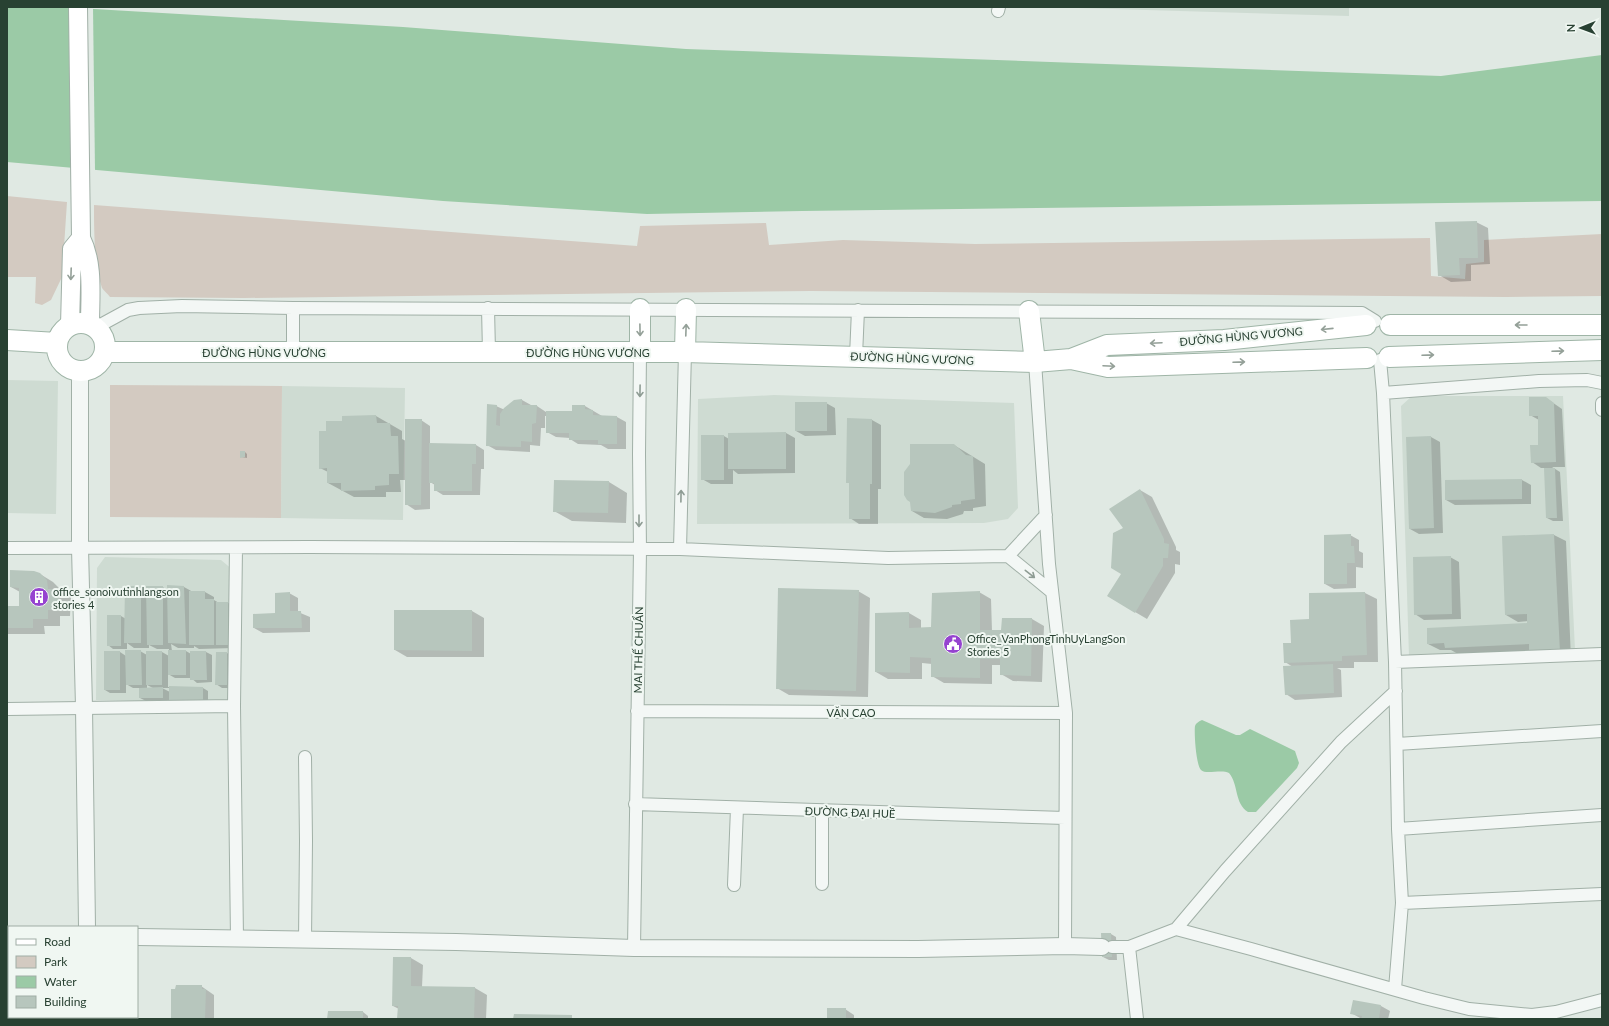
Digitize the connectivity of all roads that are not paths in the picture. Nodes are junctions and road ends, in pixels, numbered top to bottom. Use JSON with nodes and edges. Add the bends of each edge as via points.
{"nodes":[{"id":1,"x":78,"y":7,"type":"edge"},
{"id":2,"x":81,"y":238,"type":"junction"},
{"id":3,"x":293,"y":308,"type":"junction"},
{"id":4,"x":488,"y":308,"type":"junction"},
{"id":5,"x":640,"y":309,"type":"junction"},
{"id":6,"x":686,"y":309,"type":"junction"},
{"id":7,"x":858,"y":310,"type":"junction"},
{"id":8,"x":1029,"y":311,"type":"junction"},
{"id":9,"x":1377,"y":324,"type":"junction"},
{"id":10,"x":1602,"y":325,"type":"edge"},
{"id":11,"x":70,"y":326,"type":"junction"},
{"id":12,"x":93,"y":326,"type":"junction"},
{"id":13,"x":7,"y":340,"type":"edge"},
{"id":14,"x":57,"y":343,"type":"junction"},
{"id":15,"x":1602,"y":350,"type":"edge"},
{"id":16,"x":105,"y":352,"type":"junction"},
{"id":17,"x":293,"y":352,"type":"junction"},
{"id":18,"x":489,"y":352,"type":"junction"},
{"id":19,"x":640,"y":352,"type":"junction"},
{"id":20,"x":685,"y":352,"type":"junction"},
{"id":21,"x":856,"y":356,"type":"junction"},
{"id":22,"x":1379,"y":358,"type":"junction"},
{"id":23,"x":1071,"y":359,"type":"junction"},
{"id":24,"x":1035,"y":362,"type":"junction"},
{"id":25,"x":80,"y":372,"type":"junction"},
{"id":26,"x":1602,"y":383,"type":"edge"},
{"id":27,"x":1383,"y":393,"type":"junction"},
{"id":28,"x":1602,"y":403,"type":"edge"},
{"id":29,"x":1602,"y":410,"type":"edge"},
{"id":30,"x":1046,"y":515,"type":"junction"},
{"id":31,"x":7,"y":548,"type":"edge"},
{"id":32,"x":80,"y":548,"type":"junction"},
{"id":33,"x":236,"y":548,"type":"junction"},
{"id":34,"x":680,"y":549,"type":"junction"},
{"id":35,"x":640,"y":550,"type":"junction"},
{"id":36,"x":1008,"y":556,"type":"junction"},
{"id":37,"x":1052,"y":592,"type":"junction"},
{"id":38,"x":1602,"y":654,"type":"edge"},
{"id":39,"x":1395,"y":662,"type":"junction"},
{"id":40,"x":1396,"y":691,"type":"junction"},
{"id":41,"x":234,"y":706,"type":"junction"},
{"id":42,"x":84,"y":707,"type":"junction"},
{"id":43,"x":7,"y":709,"type":"edge"},
{"id":44,"x":636,"y":711,"type":"junction"},
{"id":45,"x":1066,"y":713,"type":"junction"},
{"id":46,"x":1602,"y":731,"type":"edge"},
{"id":47,"x":1397,"y":744,"type":"junction"},
{"id":48,"x":305,"y":756,"type":"dead end"},
{"id":49,"x":636,"y":804,"type":"junction"},
{"id":50,"x":737,"y":808,"type":"junction"},
{"id":51,"x":822,"y":811,"type":"junction"},
{"id":52,"x":1602,"y":815,"type":"edge"},
{"id":53,"x":1065,"y":818,"type":"junction"},
{"id":54,"x":1398,"y":829,"type":"junction"},
{"id":55,"x":822,"y":884,"type":"dead end"},
{"id":56,"x":734,"y":886,"type":"dead end"},
{"id":57,"x":1602,"y":894,"type":"edge"},
{"id":58,"x":1402,"y":903,"type":"junction"},
{"id":59,"x":87,"y":926,"type":"edge"},
{"id":60,"x":1176,"y":929,"type":"junction"},
{"id":61,"x":138,"y":937,"type":"edge"},
{"id":62,"x":237,"y":938,"type":"junction"},
{"id":63,"x":305,"y":940,"type":"junction"},
{"id":64,"x":1065,"y":946,"type":"junction"},
{"id":65,"x":1107,"y":947,"type":"joint"},
{"id":66,"x":1129,"y":947,"type":"junction"},
{"id":67,"x":634,"y":948,"type":"junction"},
{"id":68,"x":1395,"y":989,"type":"junction"},
{"id":69,"x":1602,"y":1000,"type":"edge"},
{"id":70,"x":1137,"y":1019,"type":"edge"}],
"edges":[{"from":1,"to":2,"type":"main road"},
{"from":2,"to":11,"type":"main road","one_way":true,"via":[[72,249]]},
{"from":2,"to":12,"type":"main road","via":[[87,250]]},
{"from":3,"to":4,"type":"street"},
{"from":3,"to":12,"type":"street","via":[[139,308],[128,310]]},
{"from":3,"to":17,"type":"street"},
{"from":4,"to":5,"type":"street"},
{"from":4,"to":18,"type":"street"},
{"from":5,"to":6,"type":"street"},
{"from":5,"to":19,"type":"main road","one_way":true},
{"from":6,"to":7,"type":"street"},
{"from":20,"to":6,"type":"main road","one_way":true},
{"from":7,"to":8,"type":"street"},
{"from":7,"to":21,"type":"street"},
{"from":8,"to":9,"type":"street","via":[[1362,313]]},
{"from":8,"to":24,"type":"main road"},
{"from":10,"to":9,"type":"main road","name":"ĐƯỜNG HÙNG VƯƠNG","one_way":true},
{"from":9,"to":22,"type":"main road","via":[[1394,330],[1397,337],[1394,351]]},
{"from":9,"to":22,"type":"main road","via":[[1360,330],[1358,346],[1362,353]]},
{"from":9,"to":23,"type":"main road","name":"ĐƯỜNG HÙNG VƯƠNG","one_way":true,"via":[[1224,340],[1107,345]]},
{"from":11,"to":12,"type":"main road"},
{"from":11,"to":14,"type":"main road","via":[[59,336]]},
{"from":12,"to":16,"type":"main road","via":[[103,339]]},
{"from":13,"to":14,"type":"main road"},
{"from":14,"to":25,"type":"main road","via":[[57,353],[62,363]]},
{"from":22,"to":15,"type":"main road","name":"ĐƯỜNG HÙNG VƯƠNG","one_way":true},
{"from":16,"to":17,"type":"main road","name":"ĐƯỜNG HÙNG VƯƠNG"},
{"from":16,"to":25,"type":"main road","via":[[100,362],[91,370]]},
{"from":17,"to":18,"type":"main road","name":"ĐƯỜNG HÙNG VƯƠNG"},
{"from":18,"to":19,"type":"main road","name":"ĐƯỜNG HÙNG VƯƠNG"},
{"from":19,"to":20,"type":"main road","name":"ĐƯỜNG HÙNG VƯƠNG"},
{"from":19,"to":35,"type":"street","name":"MAI THẾ CHUẨN","one_way":true},
{"from":20,"to":21,"type":"main road","name":"ĐƯỜNG HÙNG VƯƠNG"},
{"from":34,"to":20,"type":"street","one_way":true},
{"from":21,"to":24,"type":"main road","name":"ĐƯỜNG HÙNG VƯƠNG"},
{"from":23,"to":22,"type":"main road","name":"ĐƯỜNG HÙNG VƯƠNG","one_way":true,"via":[[1108,367]]},
{"from":22,"to":27,"type":"street"},
{"from":23,"to":24,"type":"main road","name":"ĐƯỜNG HÙNG VƯƠNG"},
{"from":24,"to":30,"type":"street"},
{"from":25,"to":32,"type":"street"},
{"from":26,"to":27,"type":"street","via":[[1587,380],[1539,381]]},
{"from":27,"to":39,"type":"street"},
{"from":28,"to":29,"type":"street"},
{"from":30,"to":36,"type":"street"},
{"from":30,"to":37,"type":"street"},
{"from":31,"to":32,"type":"street"},
{"from":32,"to":33,"type":"street"},
{"from":32,"to":42,"type":"street"},
{"from":33,"to":35,"type":"street"},
{"from":33,"to":41,"type":"street"},
{"from":34,"to":35,"type":"street"},
{"from":34,"to":36,"type":"street","via":[[888,558]]},
{"from":35,"to":44,"type":"street","name":"MAI THẾ CHUẨN"},
{"from":36,"to":37,"type":"street","one_way":true},
{"from":37,"to":45,"type":"street"},
{"from":38,"to":39,"type":"street"},
{"from":39,"to":40,"type":"street"},
{"from":40,"to":47,"type":"street"},
{"from":40,"to":60,"type":"street","via":[[1341,742]]},
{"from":41,"to":42,"type":"street"},
{"from":41,"to":62,"type":"street"},
{"from":42,"to":43,"type":"street"},
{"from":42,"to":59,"type":"street"},
{"from":44,"to":45,"type":"street","name":"VĂN CAO"},
{"from":44,"to":49,"type":"street","name":"MAI THẾ CHUẨN"},
{"from":45,"to":53,"type":"street"},
{"from":46,"to":47,"type":"street"},
{"from":47,"to":54,"type":"street"},
{"from":48,"to":63,"type":"street"},
{"from":49,"to":50,"type":"street","name":"ĐƯỜNG ĐẠI HUỀ"},
{"from":49,"to":67,"type":"street","name":"MAI THẾ CHUẨN"},
{"from":50,"to":51,"type":"street","name":"ĐƯỜNG ĐẠI HUỀ"},
{"from":50,"to":56,"type":"street"},
{"from":51,"to":53,"type":"street","name":"ĐƯỜNG ĐẠI HUỀ"},
{"from":51,"to":55,"type":"street"},
{"from":52,"to":54,"type":"street"},
{"from":53,"to":64,"type":"street"},
{"from":54,"to":58,"type":"street"},
{"from":57,"to":58,"type":"street"},
{"from":58,"to":68,"type":"street"},
{"from":60,"to":66,"type":"street"},
{"from":60,"to":68,"type":"street"},
{"from":61,"to":62,"type":"street"},
{"from":62,"to":63,"type":"street"},
{"from":63,"to":67,"type":"street"},
{"from":64,"to":65,"type":"street"},
{"from":64,"to":67,"type":"street","via":[[918,949]]},
{"from":65,"to":66,"type":"street"},
{"from":66,"to":70,"type":"street"},
{"from":68,"to":69,"type":"street","via":[[1468,1009],[1532,1015],[1556,1012]]}]}
